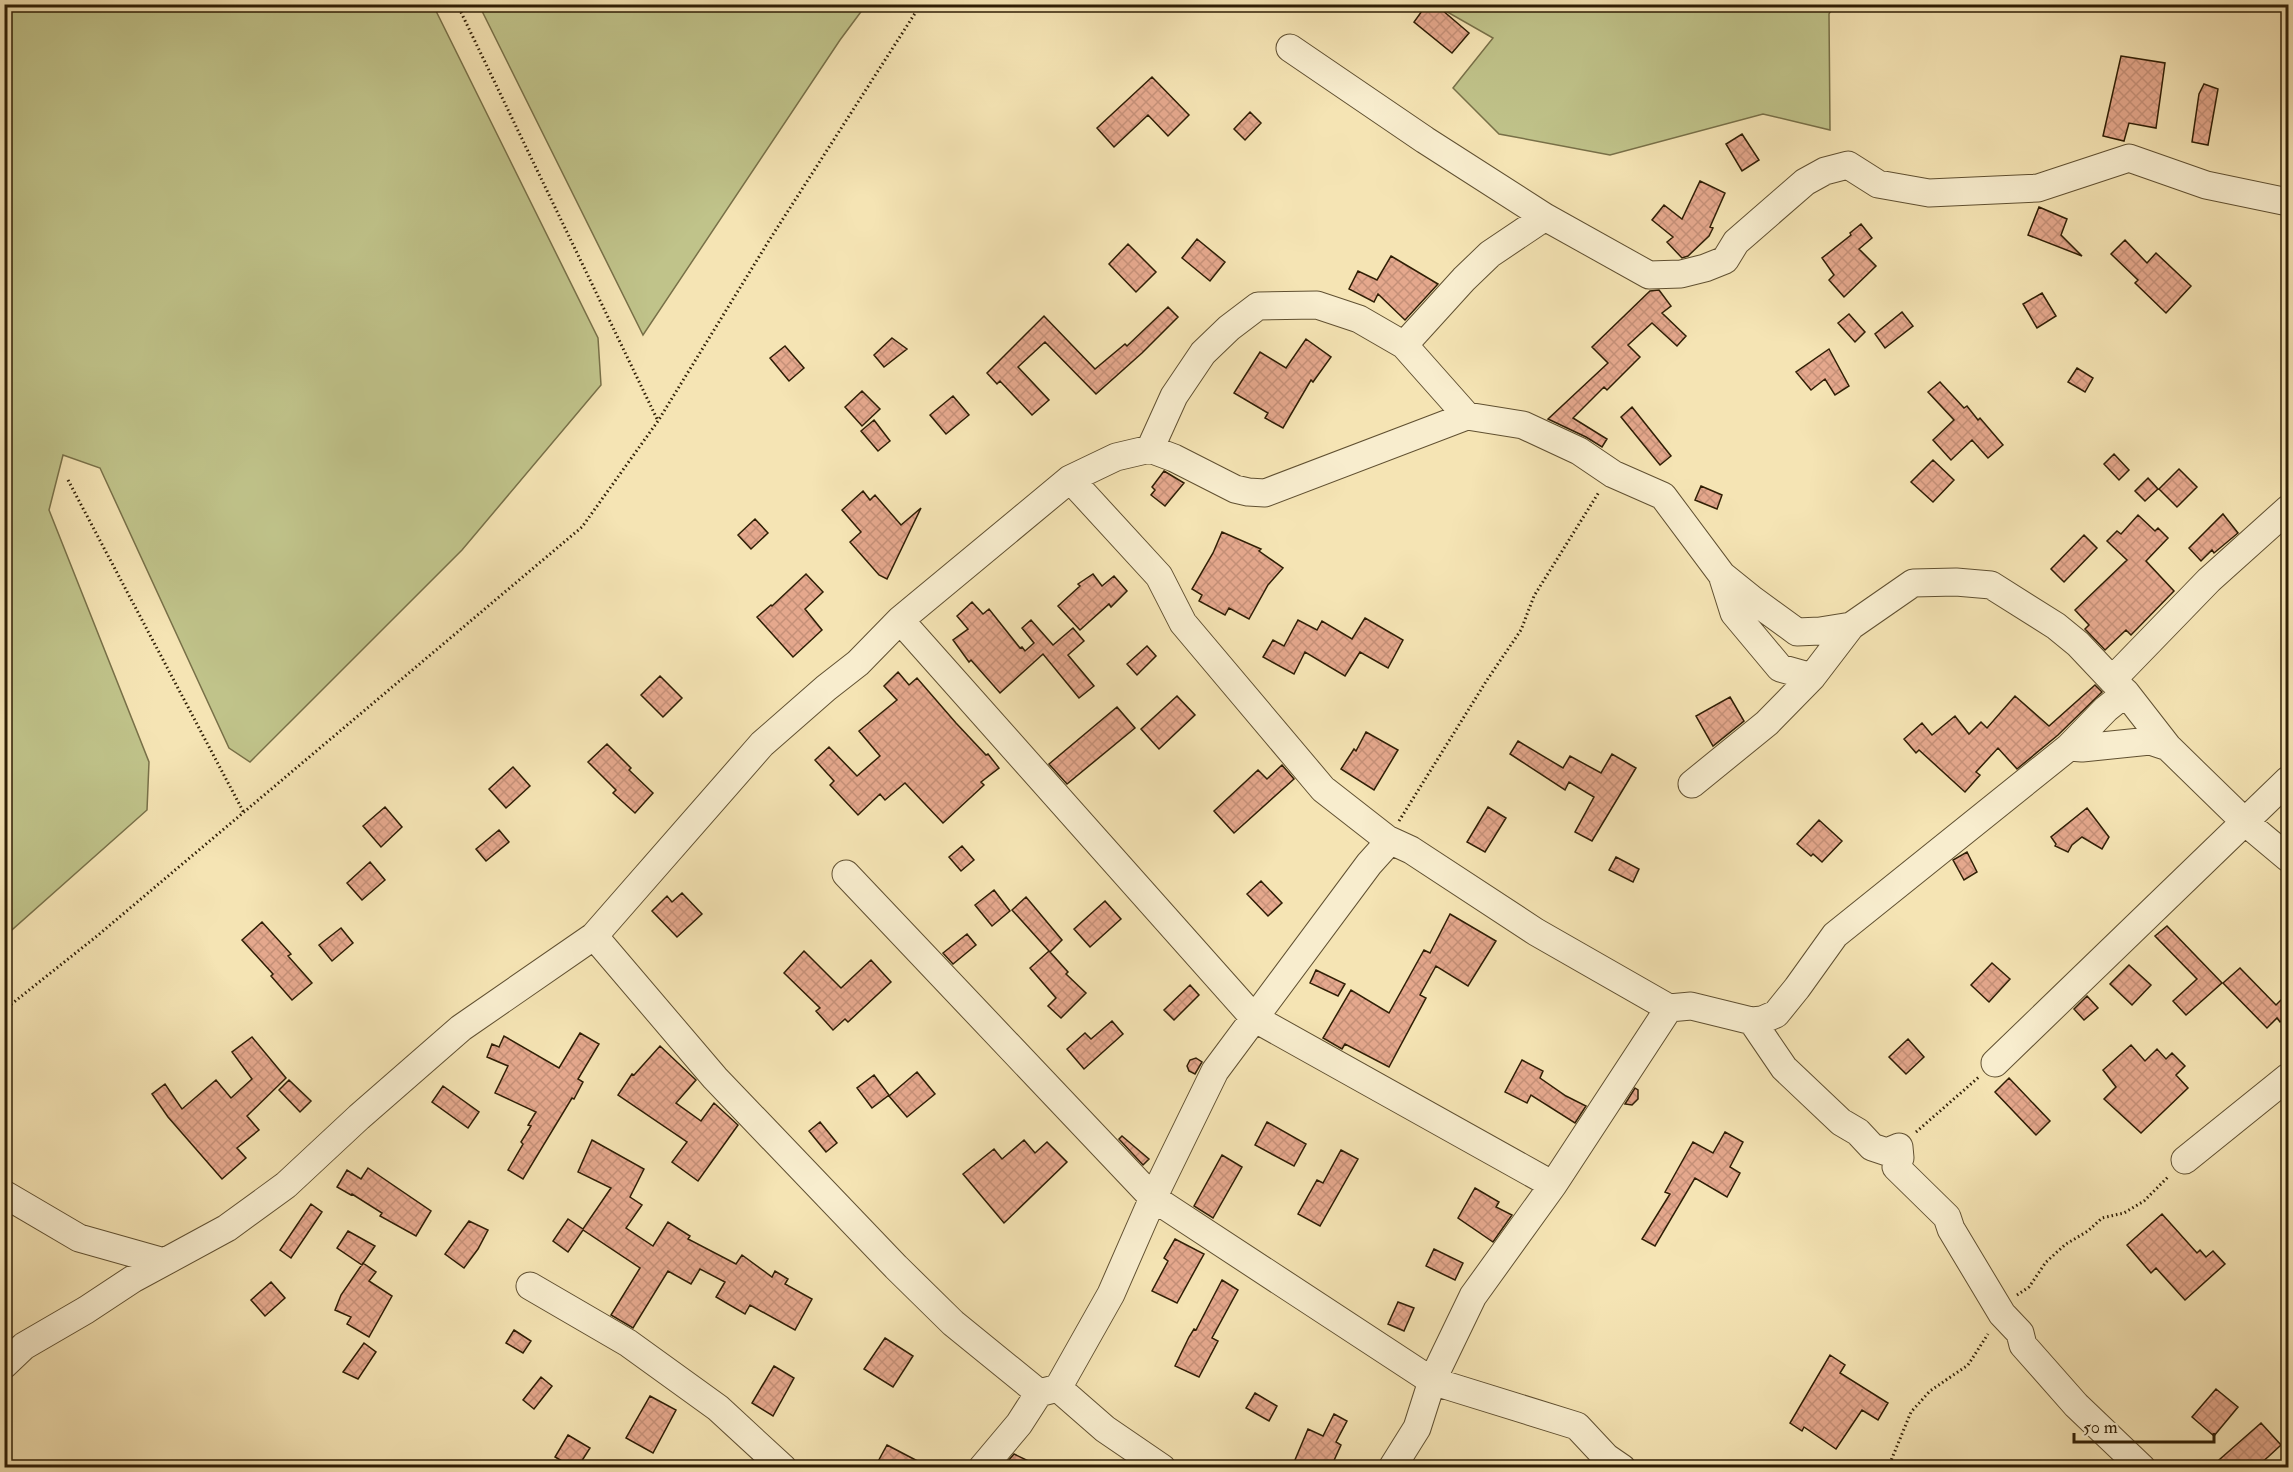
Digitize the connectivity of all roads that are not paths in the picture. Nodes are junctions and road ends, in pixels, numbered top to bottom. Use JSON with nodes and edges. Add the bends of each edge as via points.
{"nodes":[{"id":1,"x":1290,"y":48,"type":"dead end"},
{"id":2,"x":2289,"y":202,"type":"edge"},
{"id":3,"x":1545,"y":217,"type":"junction"},
{"id":4,"x":1404,"y":345,"type":"junction"},
{"id":5,"x":1467,"y":416,"type":"junction"},
{"id":6,"x":1150,"y":449,"type":"junction"},
{"id":7,"x":1070,"y":479,"type":"junction"},
{"id":8,"x":2289,"y":509,"type":"edge"},
{"id":9,"x":1722,"y":574,"type":"junction"},
{"id":10,"x":900,"y":620,"type":"junction"},
{"id":11,"x":1851,"y":626,"type":"junction"},
{"id":12,"x":1812,"y":677,"type":"junction"},
{"id":13,"x":2119,"y":686,"type":"junction"},
{"id":14,"x":2069,"y":747,"type":"junction"},
{"id":15,"x":2168,"y":747,"type":"junction"},
{"id":16,"x":2289,"y":780,"type":"edge"},
{"id":17,"x":1692,"y":784,"type":"dead end"},
{"id":18,"x":2245,"y":822,"type":"junction"},
{"id":19,"x":1387,"y":839,"type":"junction"},
{"id":20,"x":2289,"y":858,"type":"edge"},
{"id":21,"x":846,"y":874,"type":"dead end"},
{"id":22,"x":594,"y":936,"type":"junction"},
{"id":23,"x":1669,"y":1008,"type":"junction"},
{"id":24,"x":1254,"y":1018,"type":"junction"},
{"id":25,"x":1752,"y":1021,"type":"junction"},
{"id":26,"x":1995,"y":1063,"type":"road end"},
{"id":27,"x":2289,"y":1077,"type":"edge"},
{"id":28,"x":2185,"y":1160,"type":"dead end"},
{"id":29,"x":1553,"y":1185,"type":"junction"},
{"id":30,"x":4,"y":1194,"type":"edge"},
{"id":31,"x":1153,"y":1198,"type":"junction"},
{"id":32,"x":164,"y":1262,"type":"junction"},
{"id":33,"x":530,"y":1286,"type":"dead end"},
{"id":34,"x":4,"y":1365,"type":"edge"},
{"id":35,"x":1432,"y":1381,"type":"junction"},
{"id":36,"x":1048,"y":1391,"type":"junction"},
{"id":37,"x":783,"y":1467,"type":"edge"},
{"id":38,"x":982,"y":1467,"type":"edge"},
{"id":39,"x":1162,"y":1467,"type":"edge"},
{"id":40,"x":1392,"y":1467,"type":"edge"},
{"id":41,"x":1622,"y":1467,"type":"edge"},
{"id":42,"x":2142,"y":1467,"type":"edge"}],
"edges":[{"from":1,"to":3,"type":"street"},
{"from":2,"to":3,"type":"street","via":[[2206,185],[2129,158],[2038,188],[1929,193],[1878,184],[1848,165],[1805,182],[1736,242],[1725,260],[1668,275],[1649,275]]},
{"from":3,"to":4,"type":"street","via":[[1490,254]]},
{"from":4,"to":5,"type":"street"},
{"from":4,"to":6,"type":"street","via":[[1359,319],[1317,305],[1258,306],[1203,353],[1174,396]]},
{"from":5,"to":6,"type":"street","via":[[1265,493],[1235,489]]},
{"from":5,"to":9,"type":"street","via":[[1523,425],[1663,496]]},
{"from":6,"to":7,"type":"street","via":[[1116,457]]},
{"from":7,"to":10,"type":"street"},
{"from":7,"to":19,"type":"street","via":[[1159,576],[1183,623],[1323,789]]},
{"from":8,"to":13,"type":"street","via":[[2209,580]]},
{"from":9,"to":11,"type":"street","via":[[1797,632]]},
{"from":9,"to":12,"type":"street","via":[[1734,613],[1780,668]]},
{"from":10,"to":22,"type":"street","via":[[858,663],[762,744]]},
{"from":10,"to":24,"type":"street"},
{"from":11,"to":12,"type":"street"},
{"from":11,"to":13,"type":"street","via":[[1914,583],[1991,585],[2056,626]]},
{"from":12,"to":17,"type":"street","via":[[1767,723]]},
{"from":13,"to":14,"type":"street","via":[[2106,709]]},
{"from":13,"to":15,"type":"street"},
{"from":14,"to":15,"type":"street","via":[[2150,741]]},
{"from":14,"to":25,"type":"street","via":[[1835,935],[1776,1014]]},
{"from":15,"to":18,"type":"street"},
{"from":16,"to":18,"type":"street"},
{"from":18,"to":20,"type":"street"},
{"from":18,"to":26,"type":"street"},
{"from":19,"to":23,"type":"street","via":[[1411,850],[1536,932]]},
{"from":19,"to":24,"type":"street"},
{"from":21,"to":31,"type":"street"},
{"from":22,"to":32,"type":"street","via":[[461,1028],[286,1185],[227,1228]]},
{"from":22,"to":36,"type":"street","via":[[715,1078],[896,1267],[953,1323]]},
{"from":23,"to":25,"type":"street","via":[[1691,1006]]},
{"from":23,"to":29,"type":"street"},
{"from":24,"to":29,"type":"street"},
{"from":24,"to":31,"type":"street","via":[[1215,1071]]},
{"from":25,"to":42,"type":"street","via":[[1784,1068],[1841,1122],[1872,1147],[1887,1152],[1899,1147],[1896,1167],[1947,1217],[2002,1314],[2020,1333],[2023,1344],[2076,1405]]},
{"from":27,"to":28,"type":"street"},
{"from":29,"to":35,"type":"street","via":[[1473,1296]]},
{"from":30,"to":32,"type":"street","via":[[79,1238]]},
{"from":31,"to":35,"type":"street"},
{"from":31,"to":36,"type":"street","via":[[1111,1294]]},
{"from":32,"to":34,"type":"street","via":[[24,1346]]},
{"from":33,"to":37,"type":"street","via":[[628,1344],[718,1408]]},
{"from":35,"to":40,"type":"street","via":[[1417,1428]]},
{"from":35,"to":41,"type":"street","via":[[1577,1426],[1606,1457]]},
{"from":36,"to":38,"type":"street"},
{"from":36,"to":39,"type":"street"}]}
